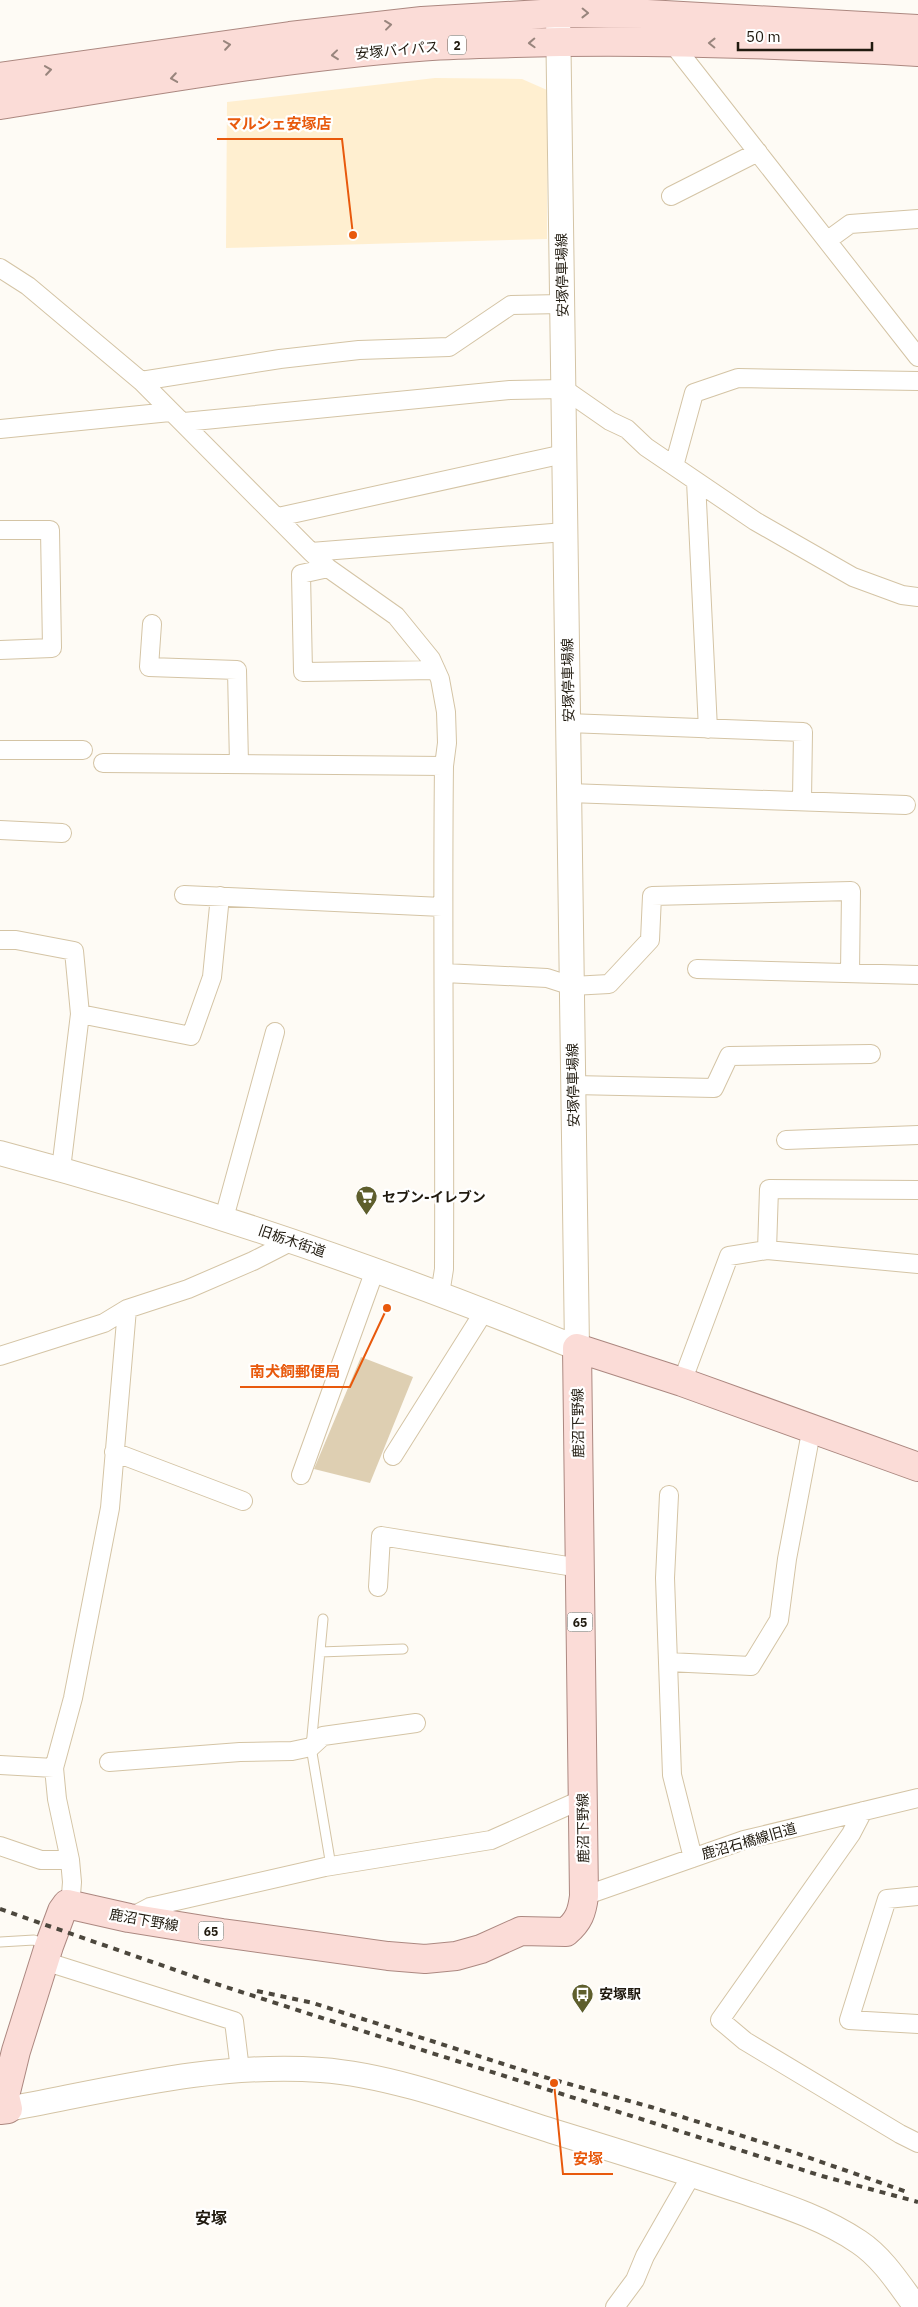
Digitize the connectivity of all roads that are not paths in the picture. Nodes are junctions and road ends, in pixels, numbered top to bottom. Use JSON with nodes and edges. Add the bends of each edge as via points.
{"nodes":[{"id":1,"x":643,"y":7,"type":"edge"},
{"id":2,"x":558,"y":13,"type":"junction"},
{"id":3,"x":918,"y":29,"type":"edge"},
{"id":4,"x":559,"y":42,"type":"junction"},
{"id":5,"x":672,"y":42,"type":"junction"},
{"id":6,"x":918,"y":52,"type":"edge"},
{"id":7,"x":0,"y":76,"type":"edge"},
{"id":8,"x":0,"y":105,"type":"edge"},
{"id":9,"x":758,"y":152,"type":"junction"},
{"id":10,"x":671,"y":196,"type":"dead end"},
{"id":11,"x":918,"y":219,"type":"edge"},
{"id":12,"x":828,"y":240,"type":"junction"},
{"id":13,"x":0,"y":268,"type":"edge"},
{"id":14,"x":562,"y":304,"type":"junction"},
{"id":15,"x":918,"y":357,"type":"edge"},
{"id":16,"x":141,"y":381,"type":"junction"},
{"id":17,"x":918,"y":382,"type":"edge"},
{"id":18,"x":564,"y":389,"type":"junction"},
{"id":19,"x":177,"y":417,"type":"junction"},
{"id":20,"x":0,"y":429,"type":"edge"},
{"id":21,"x":564,"y":454,"type":"junction"},
{"id":22,"x":674,"y":466,"type":"junction"},
{"id":23,"x":696,"y":481,"type":"junction"},
{"id":24,"x":278,"y":517,"type":"junction"},
{"id":25,"x":0,"y":530,"type":"edge"},
{"id":26,"x":565,"y":532,"type":"junction"},
{"id":27,"x":311,"y":552,"type":"junction"},
{"id":28,"x":328,"y":568,"type":"junction"},
{"id":29,"x":918,"y":597,"type":"edge"},
{"id":30,"x":152,"y":624,"type":"dead end"},
{"id":31,"x":0,"y":650,"type":"edge"},
{"id":32,"x":436,"y":670,"type":"junction"},
{"id":33,"x":568,"y":723,"type":"junction"},
{"id":34,"x":708,"y":729,"type":"junction"},
{"id":35,"x":0,"y":750,"type":"edge"},
{"id":36,"x":83,"y":750,"type":"dead end"},
{"id":37,"x":103,"y":763,"type":"dead end"},
{"id":38,"x":239,"y":764,"type":"junction"},
{"id":39,"x":444,"y":766,"type":"junction"},
{"id":40,"x":569,"y":792,"type":"junction"},
{"id":41,"x":802,"y":800,"type":"junction"},
{"id":42,"x":906,"y":805,"type":"dead end"},
{"id":43,"x":0,"y":830,"type":"edge"},
{"id":44,"x":62,"y":832,"type":"dead end"},
{"id":45,"x":184,"y":894,"type":"dead end"},
{"id":46,"x":220,"y":896,"type":"junction"},
{"id":47,"x":442,"y":907,"type":"junction"},
{"id":48,"x":0,"y":940,"type":"edge"},
{"id":49,"x":697,"y":969,"type":"dead end"},
{"id":50,"x":444,"y":973,"type":"junction"},
{"id":51,"x":850,"y":973,"type":"junction"},
{"id":52,"x":918,"y":975,"type":"edge"},
{"id":53,"x":572,"y":986,"type":"junction"},
{"id":54,"x":80,"y":1014,"type":"junction"},
{"id":55,"x":275,"y":1032,"type":"dead end"},
{"id":56,"x":871,"y":1054,"type":"dead end"},
{"id":57,"x":573,"y":1085,"type":"junction"},
{"id":58,"x":918,"y":1135,"type":"edge"},
{"id":59,"x":786,"y":1140,"type":"dead end"},
{"id":60,"x":0,"y":1153,"type":"edge"},
{"id":61,"x":61,"y":1169,"type":"junction"},
{"id":62,"x":918,"y":1190,"type":"edge"},
{"id":63,"x":224,"y":1218,"type":"junction"},
{"id":64,"x":294,"y":1240,"type":"junction"},
{"id":65,"x":767,"y":1250,"type":"junction"},
{"id":66,"x":918,"y":1264,"type":"edge"},
{"id":67,"x":375,"y":1270,"type":"junction"},
{"id":68,"x":440,"y":1294,"type":"junction"},
{"id":69,"x":127,"y":1309,"type":"junction"},
{"id":70,"x":485,"y":1310,"type":"junction"},
{"id":71,"x":577,"y":1348,"type":"junction"},
{"id":72,"x":0,"y":1356,"type":"edge"},
{"id":73,"x":682,"y":1382,"type":"junction"},
{"id":74,"x":812,"y":1427,"type":"junction"},
{"id":75,"x":114,"y":1452,"type":"junction"},
{"id":76,"x":393,"y":1456,"type":"dead end"},
{"id":77,"x":918,"y":1467,"type":"edge"},
{"id":78,"x":301,"y":1475,"type":"dead end"},
{"id":79,"x":669,"y":1495,"type":"dead end"},
{"id":80,"x":243,"y":1501,"type":"dead end"},
{"id":81,"x":580,"y":1568,"type":"junction"},
{"id":82,"x":378,"y":1587,"type":"dead end"},
{"id":83,"x":323,"y":1619,"type":"dead end"},
{"id":84,"x":403,"y":1649,"type":"dead end"},
{"id":85,"x":320,"y":1652,"type":"junction"},
{"id":86,"x":668,"y":1662,"type":"junction"},
{"id":87,"x":416,"y":1723,"type":"dead end"},
{"id":88,"x":311,"y":1747,"type":"junction"},
{"id":89,"x":109,"y":1762,"type":"dead end"},
{"id":90,"x":0,"y":1765,"type":"edge"},
{"id":91,"x":54,"y":1768,"type":"junction"},
{"id":92,"x":918,"y":1798,"type":"edge"},
{"id":93,"x":583,"y":1799,"type":"junction"},
{"id":94,"x":863,"y":1811,"type":"junction"},
{"id":95,"x":0,"y":1846,"type":"edge"},
{"id":96,"x":693,"y":1858,"type":"junction"},
{"id":97,"x":70,"y":1860,"type":"junction"},
{"id":98,"x":331,"y":1866,"type":"junction"},
{"id":99,"x":584,"y":1896,"type":"junction"},
{"id":100,"x":918,"y":1896,"type":"edge"},
{"id":101,"x":67,"y":1904,"type":"junction"},
{"id":102,"x":129,"y":1918,"type":"junction"},
{"id":103,"x":0,"y":1942,"type":"edge"},
{"id":104,"x":46,"y":1954,"type":"junction"},
{"id":105,"x":918,"y":2024,"type":"edge"},
{"id":106,"x":240,"y":2070,"type":"junction"},
{"id":107,"x":4,"y":2110,"type":"edge"},
{"id":108,"x":918,"y":2143,"type":"edge"},
{"id":109,"x":692,"y":2174,"type":"junction"},
{"id":110,"x":615,"y":2307,"type":"edge"},
{"id":111,"x":916,"y":2307,"type":"edge"}],
"edges":[{"from":2,"to":1,"type":"main road","name":"安塚バイパス","number":"2","one_way":true},
{"from":1,"to":3,"type":"main road","name":"安塚バイパス","number":"2"},
{"from":1,"to":5,"type":"street"},
{"from":2,"to":4,"type":"street","name":"安塚停車場線"},
{"from":7,"to":2,"type":"main road","name":"安塚バイパス","number":"2","one_way":true,"via":[[412,22]]},
{"from":4,"to":5,"type":"main road","name":"安塚バイパス","number":"2"},
{"from":4,"to":8,"type":"main road","name":"安塚バイパス","number":"2","one_way":true,"via":[[420,46],[296,58]]},
{"from":4,"to":14,"type":"street","name":"安塚停車場線"},
{"from":6,"to":5,"type":"main road","name":"安塚バイパス","number":"2","one_way":true},
{"from":5,"to":9,"type":"street"},
{"from":9,"to":10,"type":"street"},
{"from":9,"to":12,"type":"street"},
{"from":11,"to":12,"type":"street","via":[[850,224]]},
{"from":12,"to":15,"type":"street"},
{"from":13,"to":16,"type":"street","via":[[28,286]]},
{"from":14,"to":16,"type":"street","via":[[511,305],[449,347],[359,350]]},
{"from":14,"to":18,"type":"street","name":"安塚停車場線"},
{"from":16,"to":19,"type":"street"},
{"from":17,"to":22,"type":"street","via":[[738,378],[694,394]]},
{"from":18,"to":19,"type":"street","via":[[510,390]]},
{"from":18,"to":21,"type":"street","name":"安塚停車場線"},
{"from":18,"to":22,"type":"street","via":[[627,429]]},
{"from":19,"to":20,"type":"street"},
{"from":19,"to":24,"type":"street"},
{"from":21,"to":24,"type":"street"},
{"from":21,"to":26,"type":"street","name":"安塚停車場線"},
{"from":22,"to":23,"type":"street"},
{"from":23,"to":29,"type":"street","via":[[755,522],[853,577],[902,595]]},
{"from":23,"to":34,"type":"street"},
{"from":24,"to":27,"type":"street"},
{"from":25,"to":31,"type":"street","via":[[50,530],[52,648]]},
{"from":26,"to":27,"type":"street"},
{"from":26,"to":33,"type":"street","name":"安塚停車場線"},
{"from":27,"to":28,"type":"street"},
{"from":28,"to":32,"type":"street","via":[[396,616],[431,658]]},
{"from":28,"to":32,"type":"street","via":[[301,574],[302,672]]},
{"from":30,"to":38,"type":"street","via":[[149,667],[237,670]]},
{"from":32,"to":39,"type":"street","via":[[446,712]]},
{"from":33,"to":34,"type":"street"},
{"from":33,"to":40,"type":"street","name":"安塚停車場線"},
{"from":34,"to":41,"type":"street","via":[[803,732]]},
{"from":35,"to":36,"type":"street"},
{"from":37,"to":38,"type":"street"},
{"from":38,"to":39,"type":"street"},
{"from":39,"to":47,"type":"street"},
{"from":40,"to":41,"type":"street"},
{"from":40,"to":53,"type":"street","name":"安塚停車場線"},
{"from":41,"to":42,"type":"street"},
{"from":43,"to":44,"type":"street"},
{"from":45,"to":46,"type":"street"},
{"from":46,"to":47,"type":"street"},
{"from":46,"to":54,"type":"street","via":[[212,978],[191,1036]]},
{"from":47,"to":50,"type":"street"},
{"from":48,"to":54,"type":"street","via":[[16,940],[74,952]]},
{"from":49,"to":51,"type":"street"},
{"from":50,"to":53,"type":"street","via":[[547,978]]},
{"from":50,"to":68,"type":"street","via":[[444,1269]]},
{"from":51,"to":52,"type":"street"},
{"from":51,"to":53,"type":"street","via":[[851,891],[652,896],[650,940],[608,984]]},
{"from":53,"to":57,"type":"street","name":"安塚停車場線"},
{"from":54,"to":61,"type":"street"},
{"from":55,"to":63,"type":"street"},
{"from":56,"to":57,"type":"street","via":[[729,1056],[714,1088]]},
{"from":57,"to":71,"type":"street","name":"安塚停車場線"},
{"from":58,"to":59,"type":"street"},
{"from":60,"to":61,"type":"street","name":"旧栃木街道"},
{"from":61,"to":63,"type":"street","name":"旧栃木街道"},
{"from":62,"to":65,"type":"street","via":[[769,1189]]},
{"from":63,"to":64,"type":"street","name":"旧栃木街道"},
{"from":64,"to":67,"type":"street","name":"旧栃木街道"},
{"from":64,"to":69,"type":"street","via":[[188,1289]]},
{"from":65,"to":66,"type":"street"},
{"from":65,"to":73,"type":"street","via":[[730,1256]]},
{"from":67,"to":68,"type":"street","name":"旧栃木街道"},
{"from":67,"to":78,"type":"street"},
{"from":68,"to":70,"type":"street","name":"旧栃木街道"},
{"from":69,"to":72,"type":"street","via":[[104,1323]]},
{"from":69,"to":75,"type":"street"},
{"from":70,"to":71,"type":"street","name":"旧栃木街道"},
{"from":70,"to":76,"type":"street"},
{"from":71,"to":73,"type":"main road"},
{"from":71,"to":81,"type":"main road","name":"鹿沼下野線","number":"65"},
{"from":73,"to":74,"type":"main road"},
{"from":74,"to":77,"type":"main road"},
{"from":74,"to":86,"type":"street","via":[[779,1620],[751,1666]]},
{"from":75,"to":80,"type":"street"},
{"from":75,"to":91,"type":"street","via":[[110,1508],[73,1698]]},
{"from":79,"to":86,"type":"street","via":[[666,1578]]},
{"from":81,"to":82,"type":"street","via":[[381,1536]]},
{"from":81,"to":93,"type":"main road","name":"鹿沼下野線","number":"65"},
{"from":83,"to":85,"type":"lane"},
{"from":84,"to":85,"type":"lane"},
{"from":85,"to":88,"type":"lane"},
{"from":86,"to":96,"type":"street","via":[[672,1775]]},
{"from":87,"to":88,"type":"street","via":[[323,1736]]},
{"from":88,"to":89,"type":"street","via":[[292,1751]]},
{"from":88,"to":98,"type":"lane"},
{"from":90,"to":91,"type":"street"},
{"from":91,"to":97,"type":"street"},
{"from":92,"to":94,"type":"street","name":"鹿沼石橋線旧道"},
{"from":93,"to":98,"type":"street","via":[[491,1840]]},
{"from":93,"to":99,"type":"main road","name":"鹿沼下野線","number":"65"},
{"from":94,"to":96,"type":"street","name":"鹿沼石橋線旧道","via":[[744,1840]]},
{"from":94,"to":108,"type":"street","via":[[720,2020],[745,2041]]},
{"from":95,"to":97,"type":"street","via":[[41,1860]]},
{"from":96,"to":99,"type":"street","name":"鹿沼石橋線旧道"},
{"from":97,"to":101,"type":"street","via":[[72,1882]]},
{"from":98,"to":102,"type":"street","via":[[150,1907]]},
{"from":99,"to":102,"type":"main road","name":"鹿沼下野線","number":"65","via":[[582,1912],[566,1932],[521,1931],[481,1949],[425,1959]]},
{"from":100,"to":105,"type":"street","via":[[886,1899],[848,2020]]},
{"from":101,"to":102,"type":"main road","name":"鹿沼下野線","number":"65"},
{"from":101,"to":104,"type":"main road"},
{"from":103,"to":104,"type":"lane","via":[[34,1940]]},
{"from":104,"to":106,"type":"street","via":[[234,2021]]},
{"from":104,"to":107,"type":"main road","via":[[7,2083]]},
{"from":106,"to":107,"type":"street","via":[[200,2074]]},
{"from":106,"to":109,"type":"street","via":[[323,2070],[374,2078]]},
{"from":109,"to":110,"type":"street","via":[[644,2256],[635,2280]]},
{"from":109,"to":111,"type":"street","via":[[795,2210],[858,2241],[879,2257]]}]}
